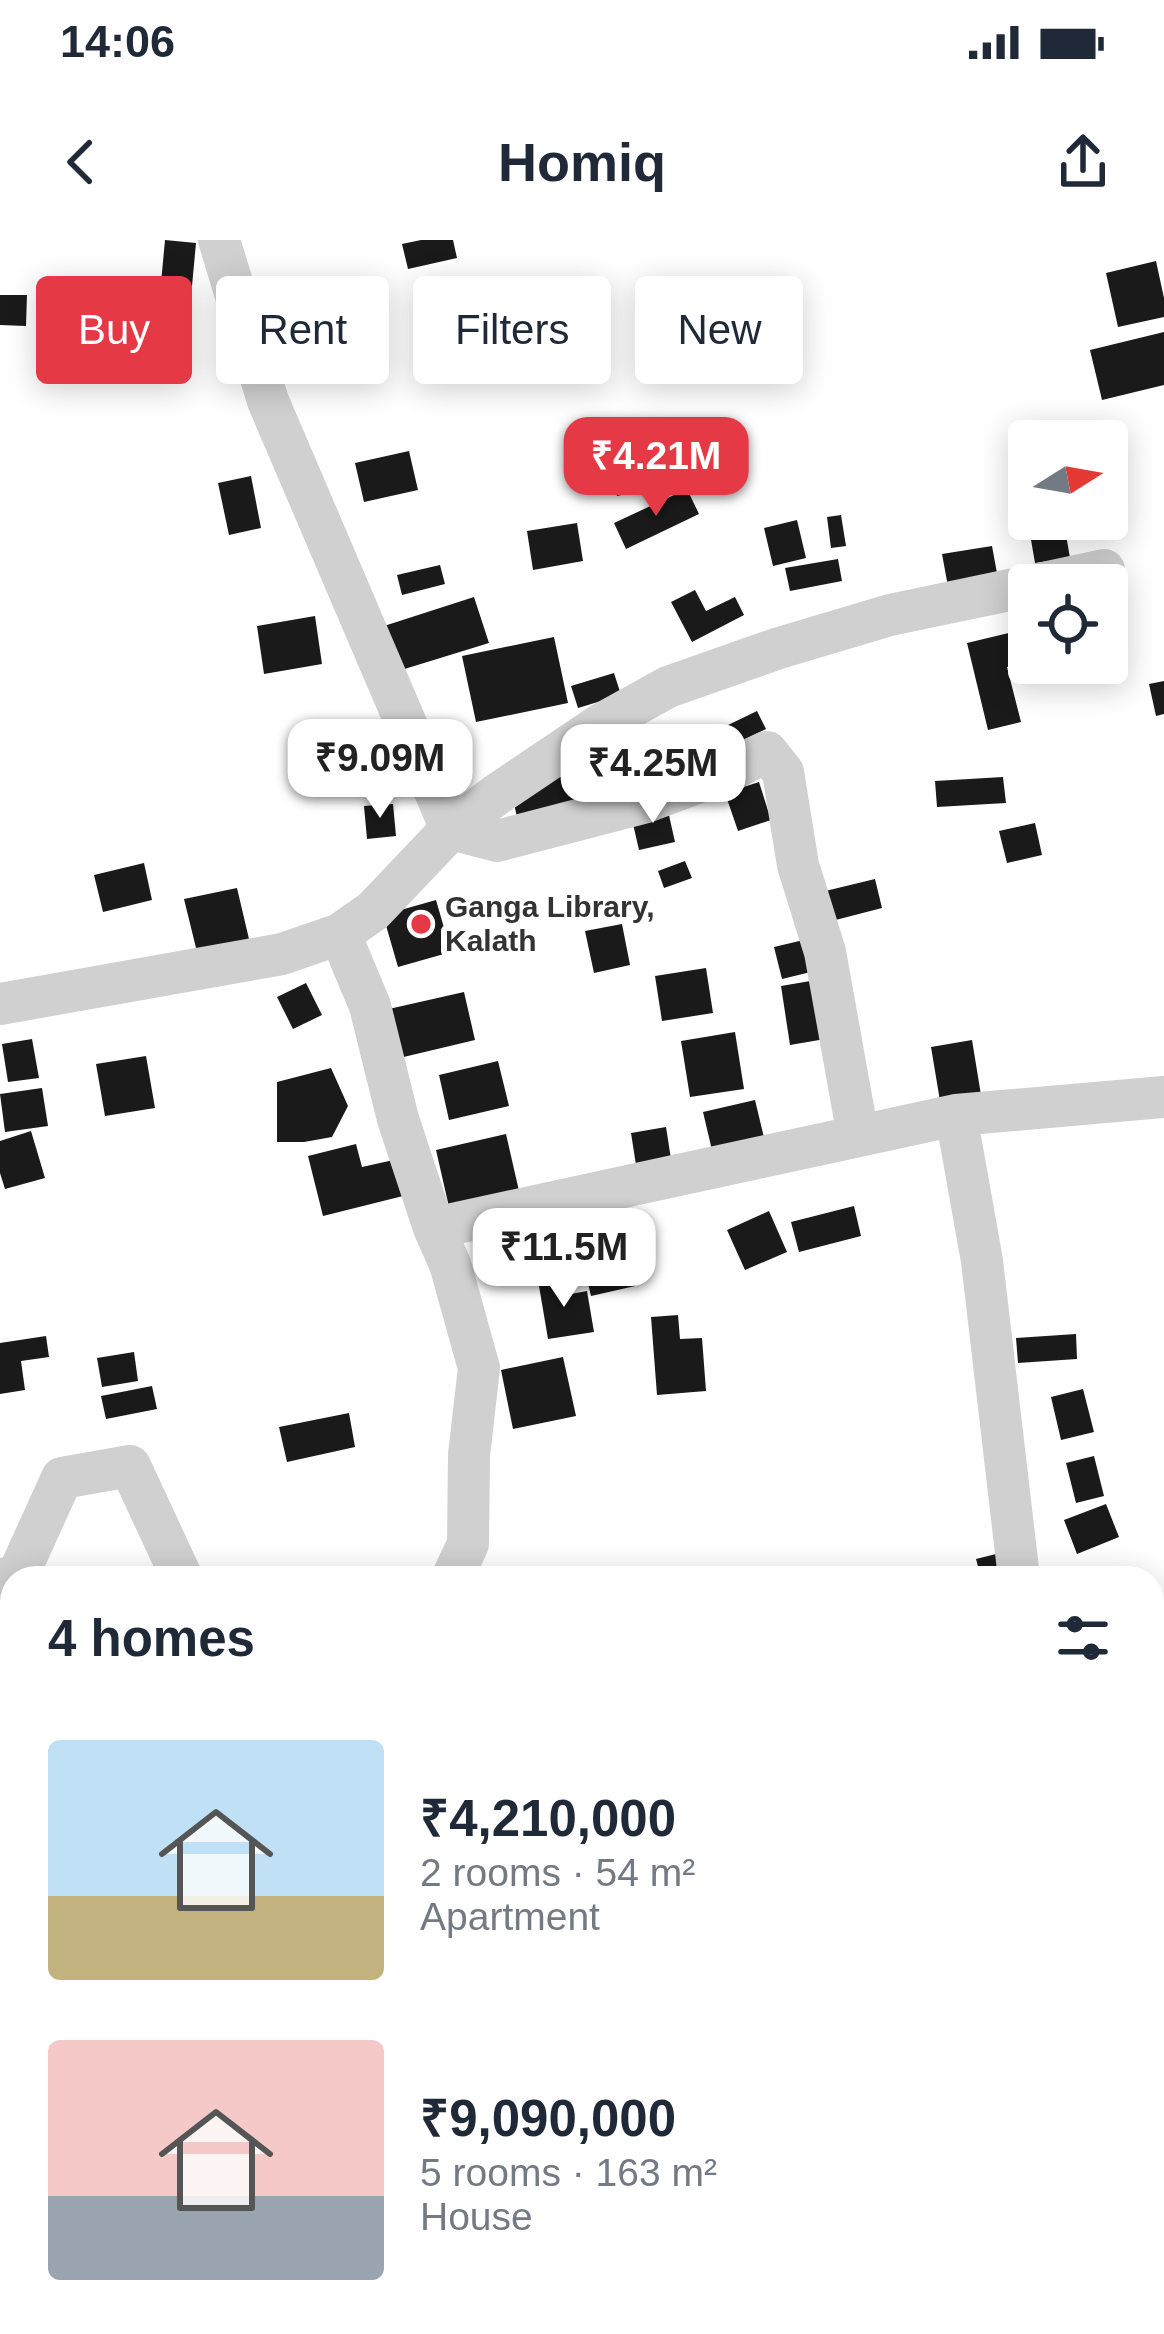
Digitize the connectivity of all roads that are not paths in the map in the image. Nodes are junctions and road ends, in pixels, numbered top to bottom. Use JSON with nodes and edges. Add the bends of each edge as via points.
{"nodes":[{"id":1,"x":219,"y":240,"type":"edge"},
{"id":2,"x":1008,"y":591,"type":"edge"},
{"id":3,"x":451,"y":829,"type":"junction"},
{"id":4,"x":340,"y":934,"type":"junction"},
{"id":5,"x":0,"y":1004,"type":"edge"},
{"id":6,"x":1164,"y":1097,"type":"edge"},
{"id":7,"x":956,"y":1115,"type":"junction"},
{"id":8,"x":858,"y":1136,"type":"junction"},
{"id":9,"x":434,"y":1228,"type":"junction"},
{"id":10,"x":22,"y":1566,"type":"edge"},
{"id":11,"x":176,"y":1566,"type":"edge"},
{"id":12,"x":458,"y":1566,"type":"edge"},
{"id":13,"x":1018,"y":1566,"type":"edge"}],
"edges":[{"from":1,"to":3,"type":"street","via":[[268,401]]},
{"from":2,"to":3,"type":"street","via":[[890,615],[668,687]]},
{"from":3,"to":4,"type":"street"},
{"from":3,"to":8,"type":"street","via":[[497,841],[643,803],[767,752],[783,772]]},
{"from":4,"to":5,"type":"street","via":[[282,955]]},
{"from":4,"to":9,"type":"street","via":[[370,1006]]},
{"from":6,"to":7,"type":"street"},
{"from":7,"to":8,"type":"street"},
{"from":7,"to":13,"type":"street"},
{"from":8,"to":9,"type":"street"},
{"from":9,"to":12,"type":"street","via":[[478,1368],[468,1544]]},
{"from":10,"to":11,"type":"street","via":[[62,1478],[130,1466]]}]}
